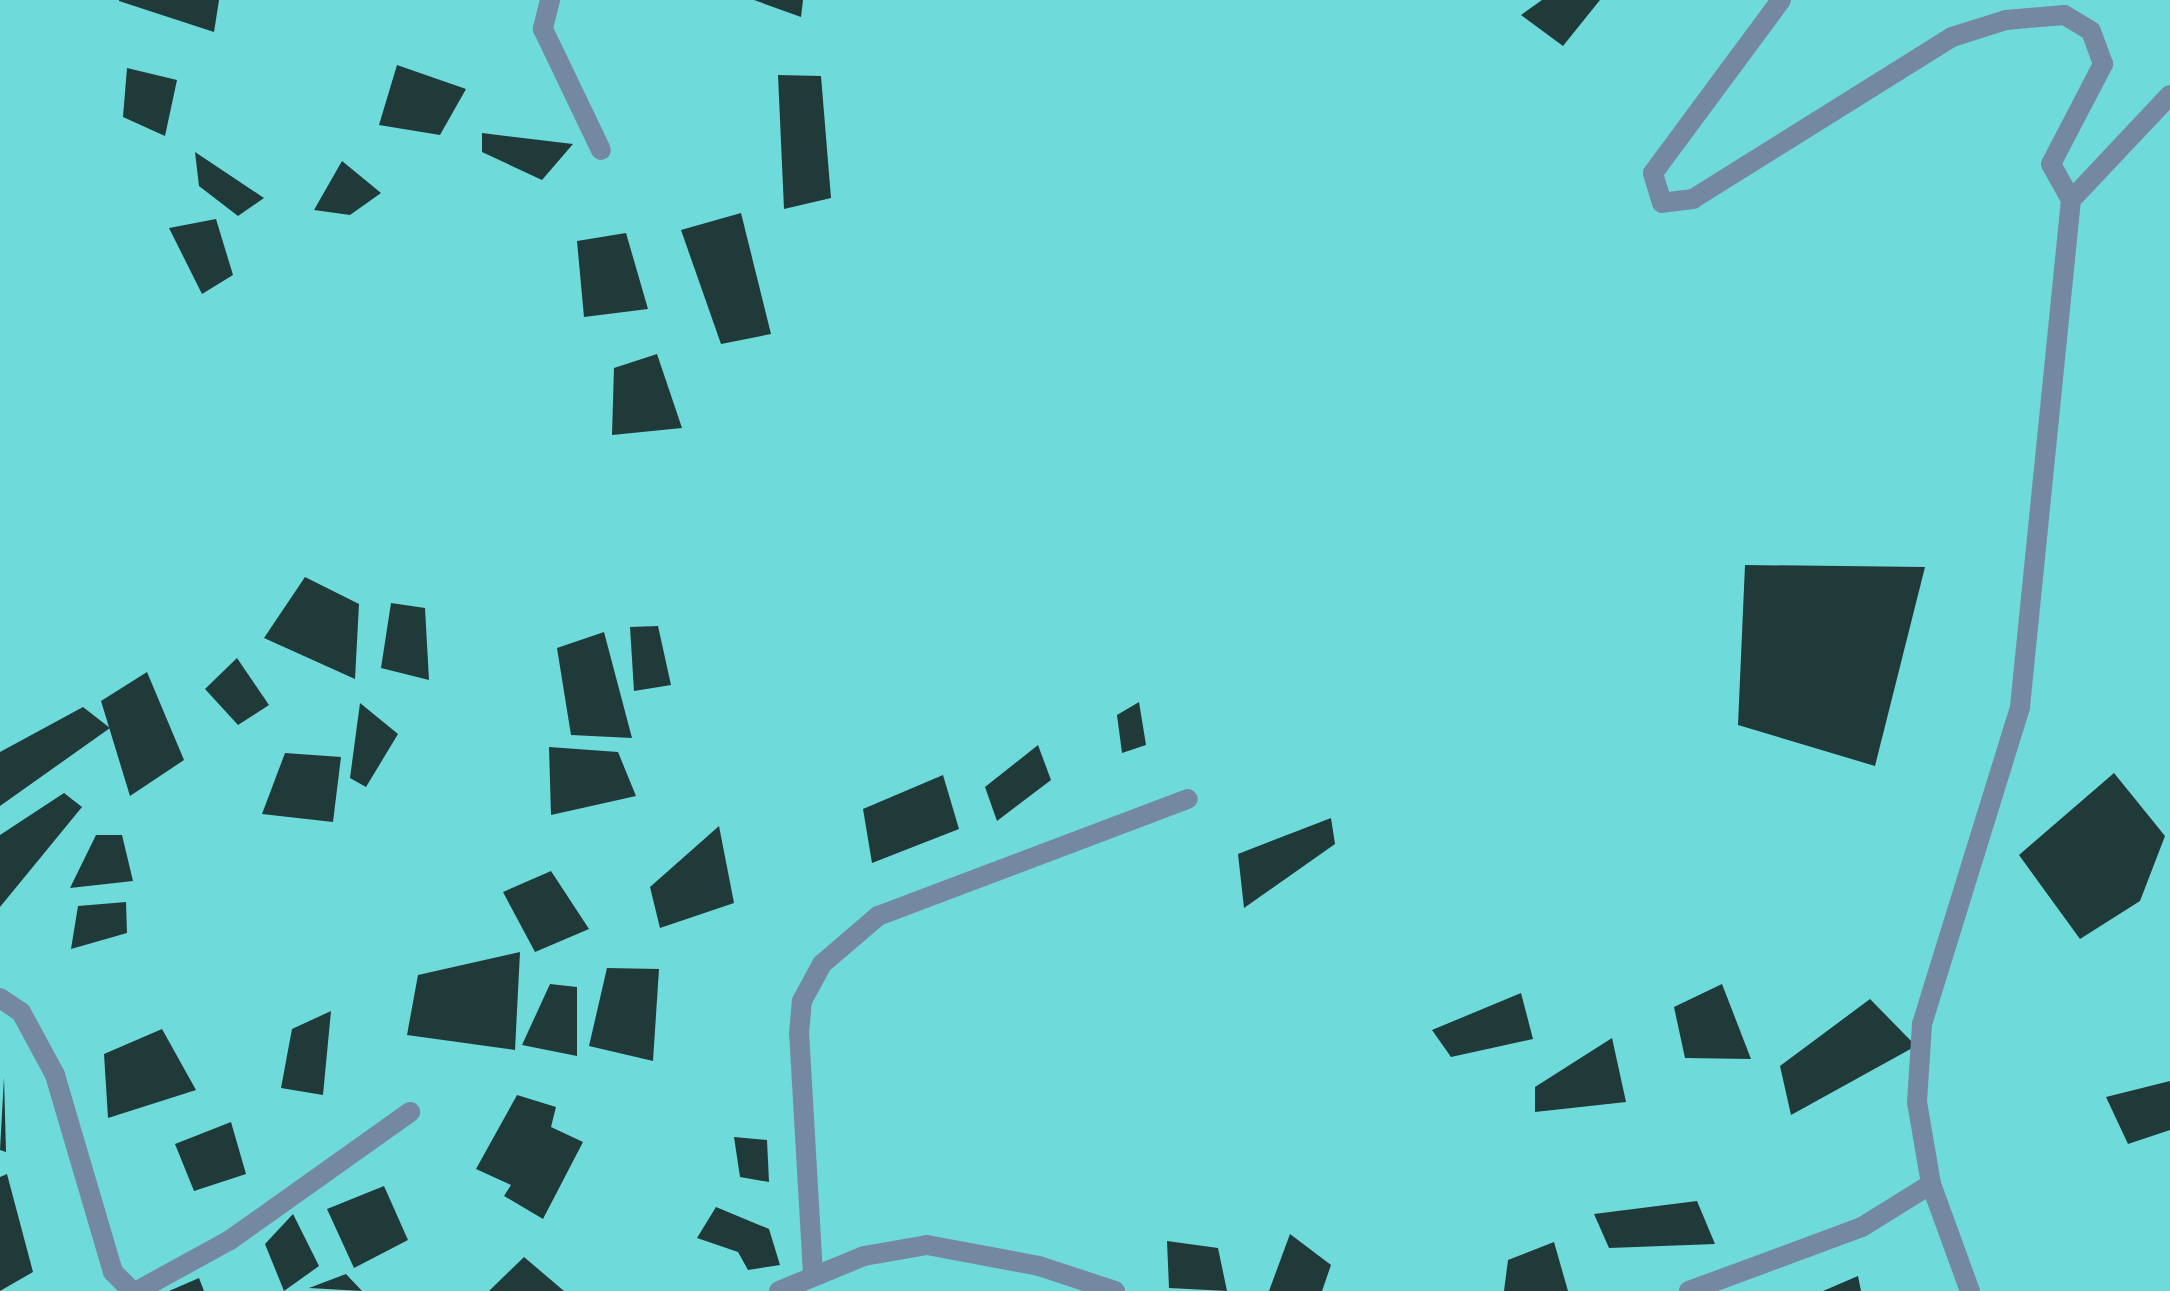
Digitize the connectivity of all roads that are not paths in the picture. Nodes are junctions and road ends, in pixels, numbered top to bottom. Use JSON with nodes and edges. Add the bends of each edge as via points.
{"nodes":[{"id":1,"x":550,"y":0,"type":"edge"},
{"id":2,"x":1781,"y":0,"type":"edge"},
{"id":3,"x":2170,"y":95,"type":"edge"},
{"id":4,"x":601,"y":150,"type":"dead end"},
{"id":5,"x":2071,"y":200,"type":"junction"},
{"id":6,"x":1188,"y":799,"type":"dead end"},
{"id":7,"x":0,"y":998,"type":"edge"},
{"id":8,"x":410,"y":1112,"type":"dead end"},
{"id":9,"x":1931,"y":1184,"type":"junction"},
{"id":10,"x":813,"y":1274,"type":"junction"},
{"id":11,"x":134,"y":1291,"type":"edge"},
{"id":12,"x":780,"y":1291,"type":"edge"},
{"id":13,"x":1115,"y":1291,"type":"edge"},
{"id":14,"x":1689,"y":1291,"type":"edge"},
{"id":15,"x":1970,"y":1291,"type":"edge"}],
"edges":[{"from":1,"to":4,"type":"street","via":[[543,29]]},
{"from":2,"to":5,"type":"street","via":[[1653,173],[1662,203],[1693,199],[1952,37],[2006,20],[2064,15],[2091,31],[2103,64],[2051,164]]},
{"from":3,"to":5,"type":"street"},
{"from":5,"to":9,"type":"street","via":[[2020,707],[1916,1061]]},
{"from":6,"to":10,"type":"street","via":[[878,916],[822,964],[802,1001],[799,1034]]},
{"from":7,"to":11,"type":"street","via":[[21,1012],[55,1075],[113,1272]]},
{"from":8,"to":11,"type":"street","via":[[230,1240]]},
{"from":9,"to":14,"type":"street","via":[[1862,1227]]},
{"from":9,"to":15,"type":"street"},
{"from":10,"to":12,"type":"street"},
{"from":10,"to":13,"type":"street","via":[[927,1245],[1039,1266]]}]}
